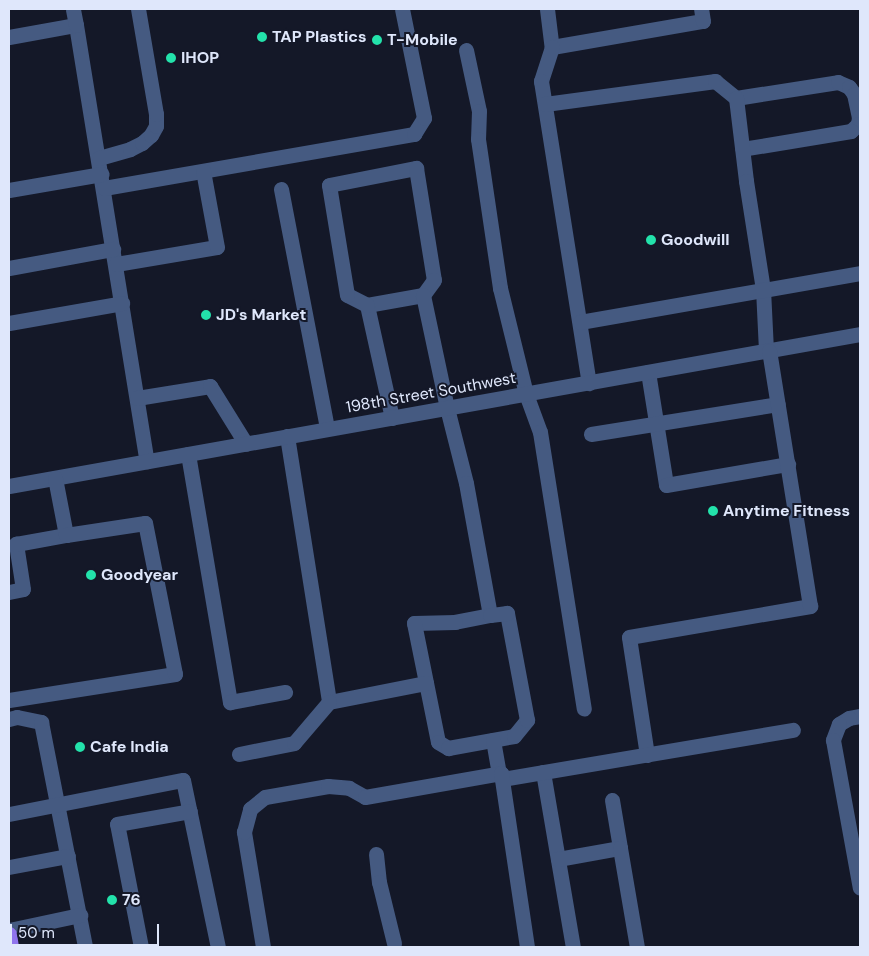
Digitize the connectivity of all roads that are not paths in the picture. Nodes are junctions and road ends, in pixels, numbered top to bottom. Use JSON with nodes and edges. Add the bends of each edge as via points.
{"nodes":[{"id":1,"x":73,"y":9,"type":"edge"},
{"id":2,"x":138,"y":9,"type":"edge"},
{"id":3,"x":402,"y":9,"type":"edge"},
{"id":4,"x":547,"y":9,"type":"edge"},
{"id":5,"x":701,"y":9,"type":"edge"},
{"id":6,"x":76,"y":25,"type":"junction"},
{"id":7,"x":9,"y":37,"type":"edge"},
{"id":8,"x":552,"y":47,"type":"junction"},
{"id":9,"x":466,"y":50,"type":"dead end"},
{"id":10,"x":736,"y":98,"type":"junction"},
{"id":11,"x":545,"y":104,"type":"junction"},
{"id":12,"x":742,"y":149,"type":"junction"},
{"id":13,"x":99,"y":158,"type":"junction"},
{"id":14,"x":203,"y":171,"type":"junction"},
{"id":15,"x":103,"y":181,"type":"junction"},
{"id":16,"x":281,"y":189,"type":"dead end"},
{"id":17,"x":9,"y":190,"type":"edge"},
{"id":18,"x":114,"y":256,"type":"junction"},
{"id":19,"x":9,"y":268,"type":"edge"},
{"id":20,"x":860,"y":272,"type":"edge"},
{"id":21,"x":763,"y":289,"type":"junction"},
{"id":22,"x":423,"y":296,"type":"junction"},
{"id":23,"x":122,"y":303,"type":"junction"},
{"id":24,"x":367,"y":305,"type":"junction"},
{"id":25,"x":580,"y":322,"type":"junction"},
{"id":26,"x":9,"y":323,"type":"edge"},
{"id":27,"x":860,"y":334,"type":"edge"},
{"id":28,"x":767,"y":351,"type":"junction"},
{"id":29,"x":648,"y":372,"type":"junction"},
{"id":30,"x":589,"y":383,"type":"junction"},
{"id":31,"x":526,"y":394,"type":"junction"},
{"id":32,"x":137,"y":398,"type":"junction"},
{"id":33,"x":778,"y":404,"type":"junction"},
{"id":34,"x":446,"y":408,"type":"junction"},
{"id":35,"x":392,"y":418,"type":"junction"},
{"id":36,"x":657,"y":422,"type":"junction"},
{"id":37,"x":327,"y":429,"type":"junction"},
{"id":38,"x":591,"y":434,"type":"dead end"},
{"id":39,"x":287,"y":436,"type":"junction"},
{"id":40,"x":246,"y":444,"type":"junction"},
{"id":41,"x":188,"y":454,"type":"junction"},
{"id":42,"x":147,"y":461,"type":"junction"},
{"id":43,"x":788,"y":464,"type":"junction"},
{"id":44,"x":55,"y":478,"type":"junction"},
{"id":45,"x":9,"y":486,"type":"edge"},
{"id":46,"x":66,"y":534,"type":"junction"},
{"id":47,"x":9,"y":592,"type":"edge"},
{"id":48,"x":490,"y":615,"type":"junction"},
{"id":49,"x":426,"y":683,"type":"junction"},
{"id":50,"x":285,"y":692,"type":"dead end"},
{"id":51,"x":9,"y":700,"type":"edge"},
{"id":52,"x":329,"y":702,"type":"junction"},
{"id":53,"x":584,"y":709,"type":"dead end"},
{"id":54,"x":860,"y":716,"type":"edge"},
{"id":55,"x":9,"y":719,"type":"edge"},
{"id":56,"x":793,"y":730,"type":"dead end"},
{"id":57,"x":493,"y":740,"type":"junction"},
{"id":58,"x":239,"y":754,"type":"dead end"},
{"id":59,"x":647,"y":755,"type":"junction"},
{"id":60,"x":543,"y":772,"type":"junction"},
{"id":61,"x":500,"y":776,"type":"junction"},
{"id":62,"x":612,"y":800,"type":"dead end"},
{"id":63,"x":58,"y":804,"type":"junction"},
{"id":64,"x":190,"y":811,"type":"junction"},
{"id":65,"x":9,"y":814,"type":"edge"},
{"id":66,"x":620,"y":848,"type":"junction"},
{"id":67,"x":376,"y":854,"type":"dead end"},
{"id":68,"x":68,"y":856,"type":"junction"},
{"id":69,"x":558,"y":859,"type":"junction"},
{"id":70,"x":9,"y":867,"type":"edge"},
{"id":71,"x":860,"y":888,"type":"edge"},
{"id":72,"x":80,"y":915,"type":"junction"},
{"id":73,"x":9,"y":930,"type":"edge"},
{"id":74,"x":9,"y":934,"type":"edge"},
{"id":75,"x":394,"y":943,"type":"dead end"},
{"id":76,"x":11,"y":947,"type":"edge"},
{"id":77,"x":85,"y":947,"type":"edge"},
{"id":78,"x":141,"y":947,"type":"edge"},
{"id":79,"x":218,"y":947,"type":"edge"},
{"id":80,"x":263,"y":947,"type":"edge"},
{"id":81,"x":527,"y":947,"type":"edge"},
{"id":82,"x":573,"y":947,"type":"edge"},
{"id":83,"x":637,"y":947,"type":"edge"}],
"edges":[{"from":1,"to":6,"type":"street"},
{"from":2,"to":13,"type":"street","via":[[156,126],[142,143]]},
{"from":3,"to":14,"type":"street","via":[[424,118],[414,134]]},
{"from":4,"to":8,"type":"street"},
{"from":5,"to":8,"type":"street","via":[[703,21]]},
{"from":6,"to":7,"type":"street"},
{"from":6,"to":13,"type":"street"},
{"from":8,"to":11,"type":"street","via":[[541,81]]},
{"from":9,"to":31,"type":"street","via":[[479,111],[478,139],[500,288]]},
{"from":10,"to":11,"type":"street","via":[[715,81]]},
{"from":10,"to":12,"type":"street"},
{"from":10,"to":12,"type":"street","via":[[838,82],[849,87],[854,94],[859,117],[851,132]]},
{"from":11,"to":25,"type":"street"},
{"from":12,"to":21,"type":"street"},
{"from":13,"to":15,"type":"street"},
{"from":14,"to":15,"type":"street"},
{"from":14,"to":18,"type":"street","via":[[217,247]]},
{"from":15,"to":17,"type":"street"},
{"from":15,"to":18,"type":"street"},
{"from":16,"to":37,"type":"street"},
{"from":18,"to":19,"type":"street"},
{"from":18,"to":23,"type":"street"},
{"from":20,"to":21,"type":"street"},
{"from":21,"to":25,"type":"street"},
{"from":21,"to":28,"type":"street"},
{"from":22,"to":24,"type":"street"},
{"from":22,"to":24,"type":"street","via":[[434,280],[416,168],[329,185],[347,295]]},
{"from":22,"to":34,"type":"street"},
{"from":23,"to":26,"type":"street"},
{"from":23,"to":32,"type":"street"},
{"from":24,"to":35,"type":"street"},
{"from":25,"to":30,"type":"street"},
{"from":27,"to":28,"type":"street","name":"198th Street Southwest"},
{"from":28,"to":29,"type":"street","name":"198th Street Southwest"},
{"from":28,"to":33,"type":"street"},
{"from":29,"to":30,"type":"street","name":"198th Street Southwest"},
{"from":29,"to":36,"type":"street"},
{"from":30,"to":31,"type":"street","name":"198th Street Southwest"},
{"from":31,"to":34,"type":"street","name":"198th Street Southwest"},
{"from":31,"to":53,"type":"street","via":[[540,432]]},
{"from":32,"to":40,"type":"street","via":[[210,386]]},
{"from":32,"to":42,"type":"street"},
{"from":33,"to":36,"type":"street"},
{"from":33,"to":43,"type":"street"},
{"from":34,"to":35,"type":"street","name":"198th Street Southwest"},
{"from":34,"to":48,"type":"street","via":[[466,483]]},
{"from":35,"to":37,"type":"street","name":"198th Street Southwest"},
{"from":36,"to":38,"type":"street"},
{"from":36,"to":43,"type":"street","via":[[666,485]]},
{"from":37,"to":39,"type":"street","name":"198th Street Southwest"},
{"from":39,"to":40,"type":"street","name":"198th Street Southwest"},
{"from":39,"to":52,"type":"street"},
{"from":40,"to":41,"type":"street","name":"198th Street Southwest"},
{"from":41,"to":42,"type":"street","name":"198th Street Southwest"},
{"from":41,"to":50,"type":"street","via":[[230,702]]},
{"from":42,"to":44,"type":"street","name":"198th Street Southwest"},
{"from":43,"to":59,"type":"street","via":[[810,606],[629,637]]},
{"from":44,"to":45,"type":"street","name":"198th Street Southwest"},
{"from":44,"to":46,"type":"street"},
{"from":46,"to":47,"type":"street","via":[[16,544],[23,589]]},
{"from":46,"to":51,"type":"street","via":[[145,523],[175,674]]},
{"from":48,"to":49,"type":"street","via":[[455,622],[414,623]]},
{"from":48,"to":57,"type":"street","via":[[506,613],[526,720],[514,736]]},
{"from":49,"to":52,"type":"street"},
{"from":49,"to":57,"type":"street","via":[[438,742],[448,748]]},
{"from":52,"to":58,"type":"street","via":[[294,743]]},
{"from":54,"to":71,"type":"street","via":[[839,724],[833,740]]},
{"from":55,"to":63,"type":"street","via":[[17,717],[41,722]]},
{"from":56,"to":59,"type":"street"},
{"from":57,"to":61,"type":"street"},
{"from":59,"to":60,"type":"street"},
{"from":60,"to":61,"type":"street"},
{"from":60,"to":69,"type":"street"},
{"from":61,"to":80,"type":"street","via":[[365,797],[349,788],[328,786],[266,798],[250,810],[244,832]]},
{"from":61,"to":81,"type":"street"},
{"from":62,"to":66,"type":"street"},
{"from":63,"to":64,"type":"street","via":[[183,780]]},
{"from":63,"to":65,"type":"street"},
{"from":63,"to":68,"type":"street"},
{"from":64,"to":78,"type":"street","via":[[117,824]]},
{"from":64,"to":79,"type":"street"},
{"from":66,"to":69,"type":"street"},
{"from":66,"to":83,"type":"street"},
{"from":67,"to":75,"type":"street","via":[[379,882]]},
{"from":68,"to":70,"type":"street"},
{"from":68,"to":72,"type":"street"},
{"from":69,"to":82,"type":"street"},
{"from":72,"to":73,"type":"street"},
{"from":72,"to":77,"type":"street"},
{"from":74,"to":76,"type":"main road"}]}
